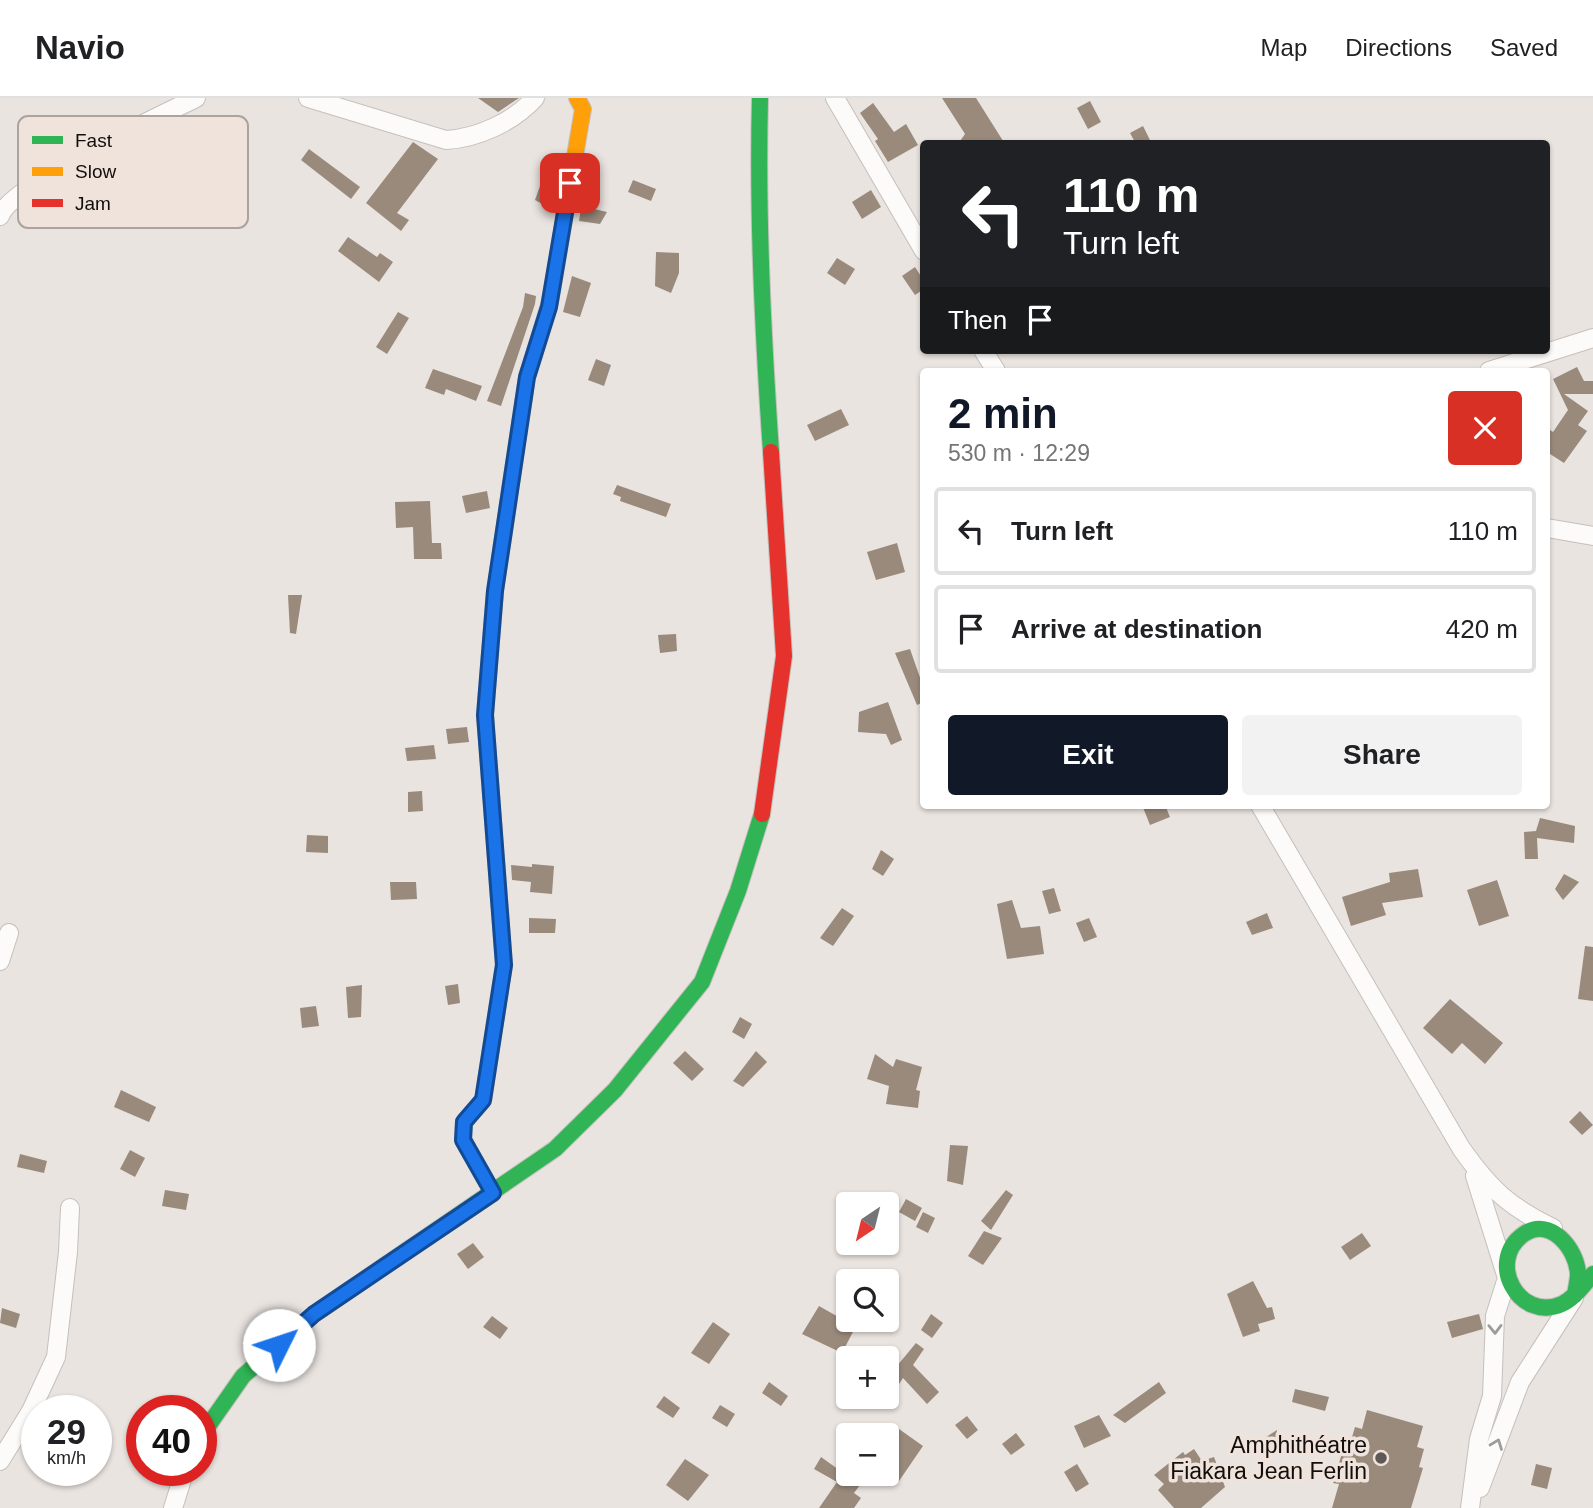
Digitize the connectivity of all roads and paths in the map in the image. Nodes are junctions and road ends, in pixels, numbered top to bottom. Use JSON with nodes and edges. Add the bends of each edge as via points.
{"nodes":[{"id":1,"x":196,"y":98,"type":"edge"},
{"id":2,"x":308,"y":98,"type":"edge"},
{"id":3,"x":535,"y":98,"type":"edge"},
{"id":4,"x":577,"y":98,"type":"edge"},
{"id":5,"x":760,"y":98,"type":"edge"},
{"id":6,"x":835,"y":98,"type":"edge"},
{"id":7,"x":160,"y":116,"type":"edge"},
{"id":8,"x":18,"y":196,"type":"edge"},
{"id":9,"x":0,"y":216,"type":"edge"},
{"id":10,"x":920,"y":244,"type":"edge"},
{"id":11,"x":1593,"y":338,"type":"edge"},
{"id":12,"x":1550,"y":352,"type":"edge"},
{"id":13,"x":1543,"y":354,"type":"edge"},
{"id":14,"x":1498,"y":368,"type":"edge"},
{"id":15,"x":1550,"y":529,"type":"edge"},
{"id":16,"x":1593,"y":536,"type":"edge"},
{"id":17,"x":1263,"y":809,"type":"edge"},
{"id":18,"x":9,"y":933,"type":"dead end"},
{"id":19,"x":0,"y":961,"type":"edge"},
{"id":20,"x":1461,"y":1148,"type":"junction"},
{"id":21,"x":493,"y":1193,"type":"junction"},
{"id":22,"x":70,"y":1208,"type":"dead end"},
{"id":23,"x":1557,"y":1230,"type":"junction"},
{"id":24,"x":1581,"y":1233,"type":"dead end"},
{"id":25,"x":1593,"y":1274,"type":"edge"},
{"id":26,"x":1507,"y":1278,"type":"junction"},
{"id":27,"x":1575,"y":1295,"type":"junction"},
{"id":28,"x":217,"y":1413,"type":"edge"},
{"id":29,"x":0,"y":1461,"type":"edge"},
{"id":30,"x":180,"y":1486,"type":"edge"},
{"id":31,"x":173,"y":1508,"type":"edge"},
{"id":32,"x":1471,"y":1508,"type":"edge"}],
"edges":[{"from":1,"to":7,"type":"street"},
{"from":2,"to":3,"type":"street","via":[[446,140],[467,139],[509,120]]},
{"from":4,"to":21,"type":"street","via":[[583,109],[549,307],[527,377],[495,591],[485,715],[504,965],[483,1100],[464,1122],[463,1140]]},
{"from":5,"to":21,"type":"street","via":[[762,311],[784,656],[762,812],[738,891],[702,982],[615,1090],[555,1149]]},
{"from":6,"to":10,"type":"street"},
{"from":8,"to":9,"type":"street"},
{"from":11,"to":12,"type":"street"},
{"from":13,"to":14,"type":"street"},
{"from":15,"to":16,"type":"street"},
{"from":17,"to":20,"type":"street"},
{"from":18,"to":19,"type":"street"},
{"from":20,"to":23,"type":"street","via":[[1486,1183],[1510,1204]]},
{"from":20,"to":26,"type":"street","via":[[1481,1189]]},
{"from":21,"to":28,"type":"street","via":[[314,1314],[243,1376]]},
{"from":22,"to":29,"type":"street","via":[[56,1357],[31,1411]]},
{"from":23,"to":24,"type":"street"},
{"from":23,"to":26,"type":"street","via":[[1530,1231],[1518,1239],[1506,1264]]},
{"from":23,"to":27,"type":"street","via":[[1572,1238],[1586,1266]]},
{"from":25,"to":27,"type":"street"},
{"from":26,"to":27,"type":"street","via":[[1513,1291],[1536,1307],[1564,1304]]},
{"from":26,"to":32,"type":"street","one_way":true,"via":[[1494,1315],[1492,1396],[1479,1439]]},
{"from":32,"to":27,"type":"street","one_way":true,"via":[[1520,1382]]},
{"from":30,"to":31,"type":"street"}]}
